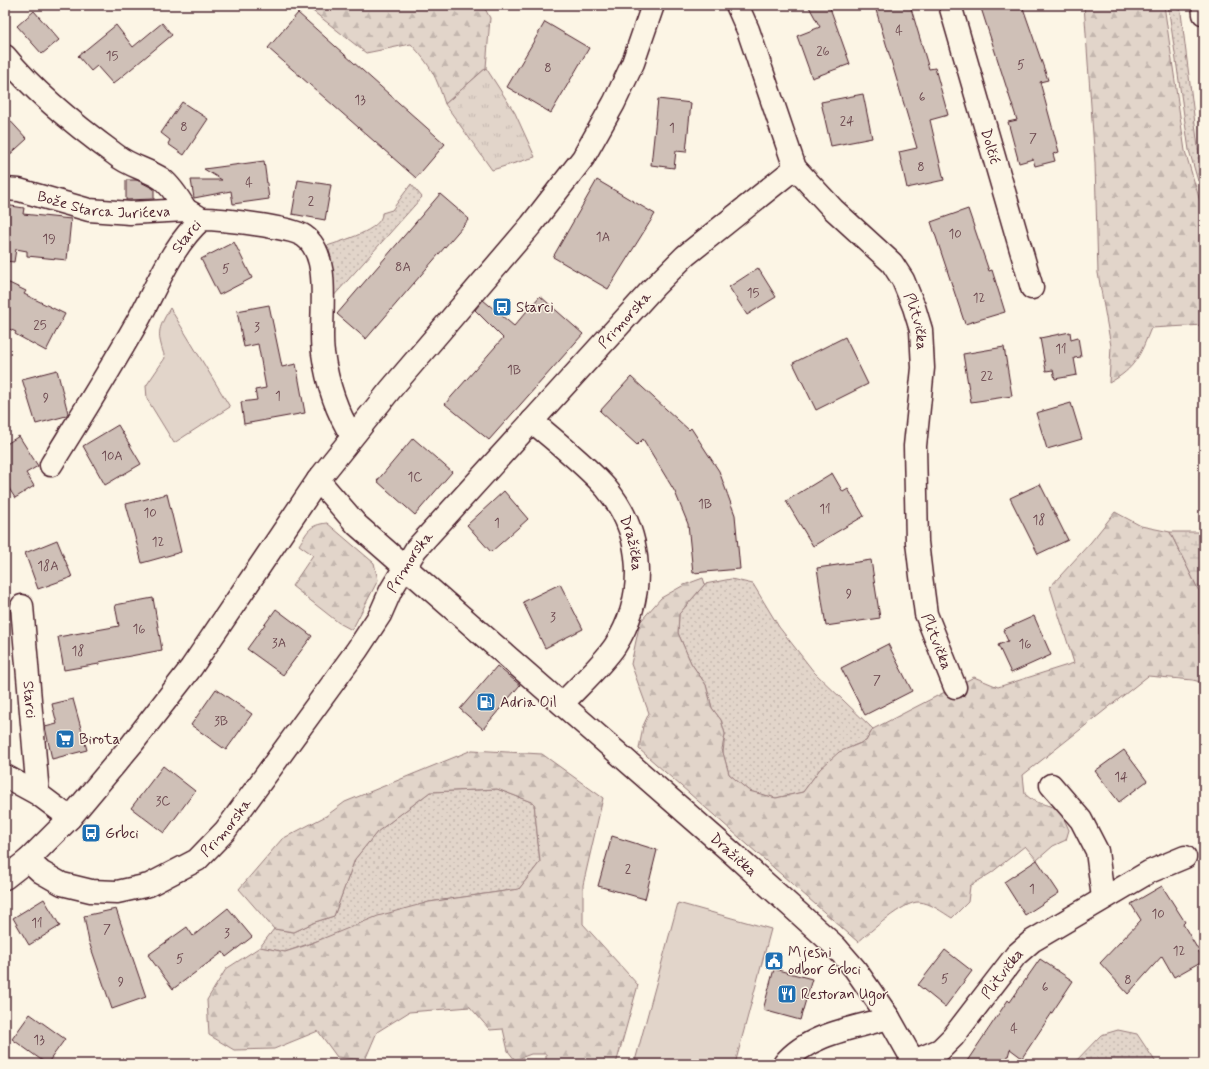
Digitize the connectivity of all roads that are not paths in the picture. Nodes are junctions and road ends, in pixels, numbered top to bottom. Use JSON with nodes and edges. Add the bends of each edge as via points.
{"nodes":[{"id":1,"x":653,"y":5,"type":"edge"},
{"id":2,"x":737,"y":5,"type":"edge"},
{"id":3,"x":950,"y":5,"type":"edge"},
{"id":4,"x":1203,"y":5,"type":"edge"},
{"id":5,"x":1204,"y":14,"type":"edge"},
{"id":6,"x":5,"y":56,"type":"edge"},
{"id":7,"x":795,"y":168,"type":"junction"},
{"id":8,"x":5,"y":189,"type":"edge"},
{"id":9,"x":194,"y":215,"type":"junction"},
{"id":10,"x":1032,"y":288,"type":"dead end"},
{"id":11,"x":532,"y":421,"type":"junction"},
{"id":12,"x":352,"y":436,"type":"junction"},
{"id":13,"x":51,"y":465,"type":"dead end"},
{"id":14,"x":318,"y":480,"type":"junction"},
{"id":15,"x":404,"y":566,"type":"junction"},
{"id":16,"x":22,"y":606,"type":"dead end"},
{"id":17,"x":955,"y":687,"type":"dead end"},
{"id":18,"x":562,"y":704,"type":"junction"},
{"id":19,"x":5,"y":776,"type":"edge"},
{"id":20,"x":1051,"y":785,"type":"dead end"},
{"id":21,"x":38,"y":794,"type":"junction"},
{"id":22,"x":70,"y":818,"type":"junction"},
{"id":23,"x":1185,"y":857,"type":"dead end"},
{"id":24,"x":28,"y":860,"type":"junction"},
{"id":25,"x":5,"y":878,"type":"edge"},
{"id":26,"x":1103,"y":898,"type":"junction"},
{"id":27,"x":889,"y":1018,"type":"junction"},
{"id":28,"x":914,"y":1063,"type":"edge"},
{"id":29,"x":784,"y":1064,"type":"edge"}],
"edges":[{"from":1,"to":12,"type":"main road","via":[[633,63],[583,158],[521,237]]},
{"from":2,"to":7,"type":"main road","name":"Plitvička"},
{"from":3,"to":10,"type":"main road","name":"Dolčić"},
{"from":4,"to":5,"type":"main road"},
{"from":6,"to":9,"type":"main road","name":"Starci","via":[[53,105],[111,152],[163,180]]},
{"from":7,"to":11,"type":"main road","name":"Primorska","via":[[685,256]]},
{"from":7,"to":17,"type":"main road","name":"Plitvička","via":[[834,209],[892,263],[903,280],[914,307],[921,330],[923,368],[916,446],[920,576],[926,614]]},
{"from":8,"to":9,"type":"main road","name":"Bože Starca Jurićeva","via":[[19,190],[89,210]]},
{"from":9,"to":12,"type":"main road","name":"Starci","via":[[298,233],[310,242],[320,262],[321,334],[327,377],[337,409]]},
{"from":9,"to":13,"type":"main road","name":"Starci","via":[[191,229],[174,253],[108,373]]},
{"from":11,"to":15,"type":"main road","name":"Primorska","via":[[416,548]]},
{"from":11,"to":18,"type":"main road","name":"Dražička","via":[[605,488],[617,504],[632,536],[638,565],[635,598],[628,619],[614,646]]},
{"from":12,"to":14,"type":"main road"},
{"from":14,"to":15,"type":"main road","name":"Dražička","via":[[357,525]]},
{"from":14,"to":22,"type":"main road","via":[[191,668]]},
{"from":15,"to":18,"type":"main road","name":"Dražička"},
{"from":15,"to":24,"type":"main road","name":"Primorska","via":[[380,614],[357,650],[225,831],[197,860],[149,885],[117,892],[91,891],[62,884],[41,872]]},
{"from":16,"to":21,"type":"main road","name":"Starci"},
{"from":18,"to":27,"type":"main road","name":"Dražička","via":[[835,946],[855,969]]},
{"from":19,"to":21,"type":"main road"},
{"from":20,"to":26,"type":"main road","via":[[1081,820],[1097,851]]},
{"from":21,"to":22,"type":"main road"},
{"from":22,"to":24,"type":"main road"},
{"from":23,"to":26,"type":"main road","name":"Plitvička","via":[[1149,872]]},
{"from":24,"to":25,"type":"main road"},
{"from":26,"to":28,"type":"main road","name":"Plitvička","via":[[1032,941],[1016,955],[953,1037],[940,1050]]},
{"from":27,"to":28,"type":"main road","name":"Dražička"},
{"from":27,"to":29,"type":"main road","via":[[817,1040],[790,1056]]}]}
